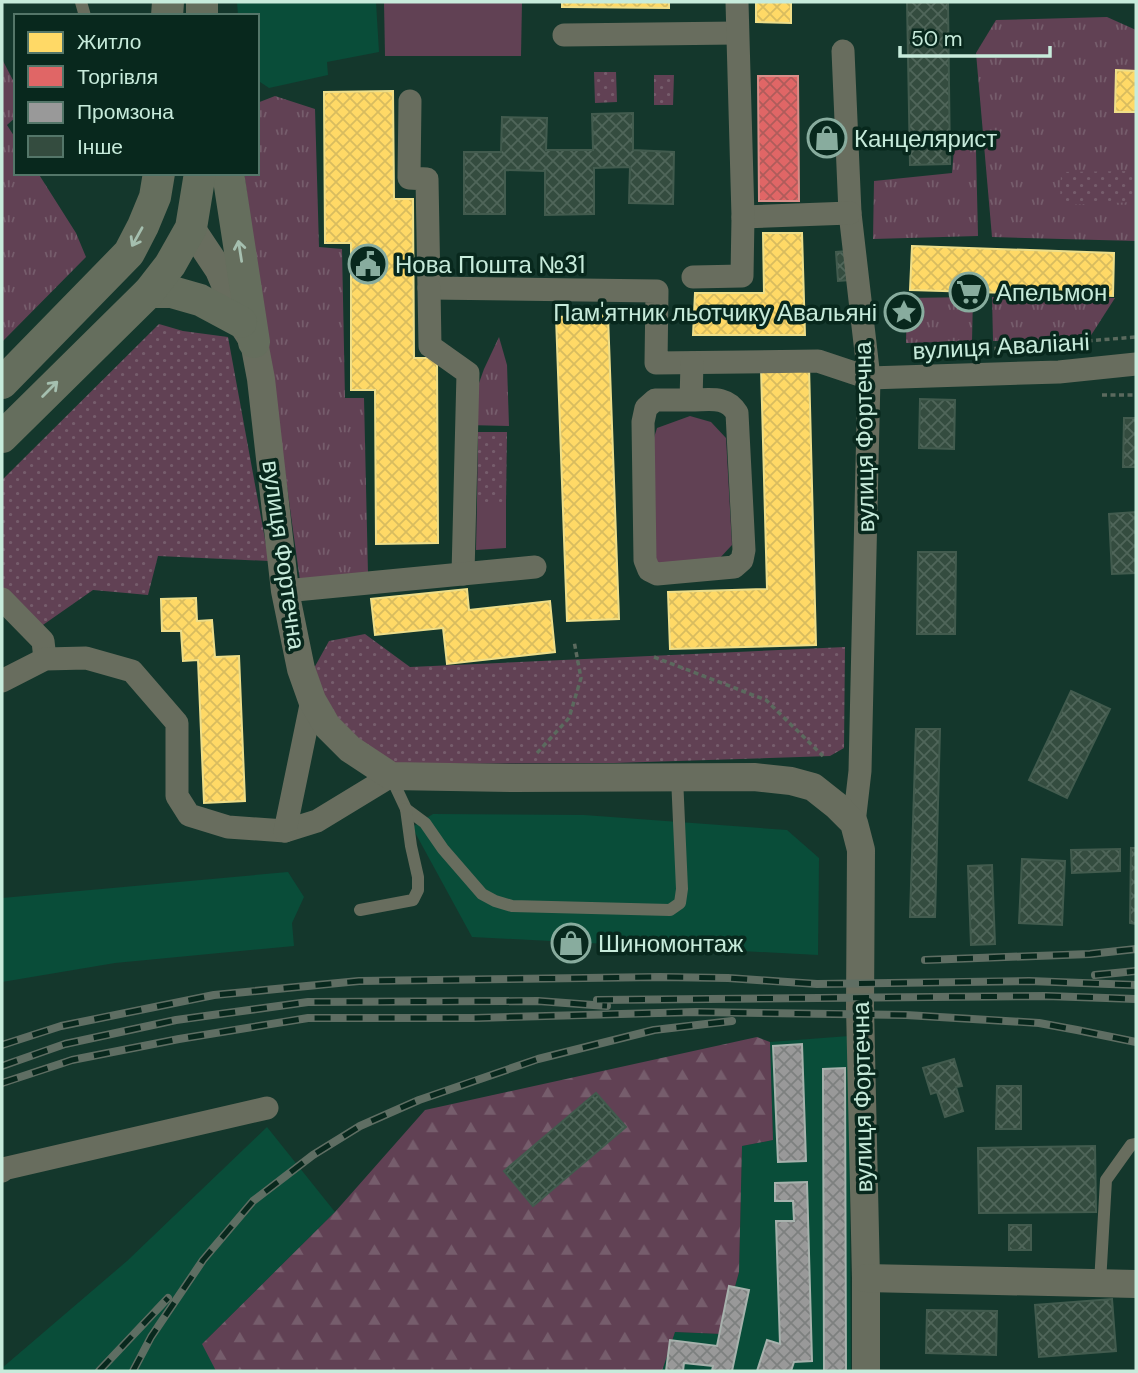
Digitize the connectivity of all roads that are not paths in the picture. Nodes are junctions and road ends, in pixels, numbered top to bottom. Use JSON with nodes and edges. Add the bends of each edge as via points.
{"nodes":[{"id":1,"x":737,"y":2,"type":"edge"},
{"id":2,"x":737,"y":33,"type":"junction"},
{"id":3,"x":564,"y":35,"type":"dead end"},
{"id":4,"x":844,"y":51,"type":"dead end"},
{"id":5,"x":410,"y":101,"type":"dead end"},
{"id":6,"x":200,"y":175,"type":"edge"},
{"id":7,"x":228,"y":175,"type":"edge"},
{"id":8,"x":157,"y":185,"type":"edge"},
{"id":9,"x":850,"y":213,"type":"junction"},
{"id":10,"x":743,"y":217,"type":"junction"},
{"id":11,"x":191,"y":228,"type":"junction"},
{"id":12,"x":693,"y":277,"type":"dead end"},
{"id":13,"x":429,"y":288,"type":"junction"},
{"id":14,"x":149,"y":292,"type":"junction"},
{"id":15,"x":248,"y":332,"type":"junction"},
{"id":16,"x":692,"y":363,"type":"junction"},
{"id":17,"x":1136,"y":364,"type":"edge"},
{"id":18,"x":869,"y":378,"type":"junction"},
{"id":19,"x":2,"y":383,"type":"edge"},
{"id":20,"x":691,"y":400,"type":"junction"},
{"id":21,"x":2,"y":437,"type":"edge"},
{"id":22,"x":535,"y":566,"type":"dead end"},
{"id":23,"x":463,"y":574,"type":"junction"},
{"id":24,"x":285,"y":592,"type":"junction"},
{"id":25,"x":2,"y":599,"type":"edge"},
{"id":26,"x":45,"y":659,"type":"junction"},
{"id":27,"x":2,"y":681,"type":"edge"},
{"id":28,"x":312,"y":700,"type":"junction"},
{"id":29,"x":391,"y":776,"type":"junction"},
{"id":30,"x":677,"y":777,"type":"junction"},
{"id":31,"x":406,"y":810,"type":"junction"},
{"id":32,"x":854,"y":823,"type":"junction"},
{"id":33,"x":285,"y":831,"type":"junction"},
{"id":34,"x":360,"y":910,"type":"dead end"},
{"id":35,"x":267,"y":1108,"type":"dead end"},
{"id":36,"x":1136,"y":1144,"type":"edge"},
{"id":37,"x":2,"y":1170,"type":"edge"},
{"id":38,"x":866,"y":1278,"type":"junction"},
{"id":39,"x":1100,"y":1283,"type":"junction"},
{"id":40,"x":1136,"y":1284,"type":"edge"},
{"id":41,"x":866,"y":1371,"type":"edge"}],
"edges":[{"from":1,"to":2,"type":"street"},
{"from":2,"to":3,"type":"street"},
{"from":2,"to":10,"type":"street"},
{"from":4,"to":9,"type":"street","name":"вулиця Фортечна"},
{"from":5,"to":13,"type":"street","via":[[409,178],[427,179]]},
{"from":6,"to":11,"type":"main road"},
{"from":15,"to":7,"type":"main road","one_way":true},
{"from":8,"to":11,"type":"main road"},
{"from":8,"to":19,"type":"main road","one_way":true,"via":[[129,253]]},
{"from":9,"to":10,"type":"street"},
{"from":9,"to":18,"type":"street","name":"вулиця Фортечна"},
{"from":10,"to":12,"type":"street","via":[[742,276]]},
{"from":11,"to":14,"type":"main road"},
{"from":11,"to":15,"type":"street","name":"вулиця Фортечна","via":[[219,270]]},
{"from":13,"to":16,"type":"street","name":"вулиця Аваліані","via":[[657,291],[656,363]]},
{"from":13,"to":23,"type":"street","via":[[430,346],[468,373]]},
{"from":14,"to":15,"type":"main road","via":[[172,292],[200,300]]},
{"from":21,"to":14,"type":"main road","one_way":true},
{"from":15,"to":24,"type":"street","name":"вулиця Фортечна","via":[[261,379]]},
{"from":16,"to":18,"type":"street","name":"вулиця Аваліані","via":[[818,362]]},
{"from":16,"to":20,"type":"street"},
{"from":17,"to":18,"type":"street","name":"вулиця Аваліані","via":[[1059,372]]},
{"from":18,"to":32,"type":"street","name":"вулиця Фортечна","via":[[860,771]]},
{"from":20,"to":20,"type":"street","via":[[655,400],[646,408],[643,422],[645,560],[657,574],[734,567],[744,550],[737,413],[725,400]]},
{"from":22,"to":23,"type":"street"},
{"from":23,"to":24,"type":"street"},
{"from":24,"to":28,"type":"street","name":"вулиця Фортечна"},
{"from":25,"to":26,"type":"street","via":[[43,641]]},
{"from":26,"to":27,"type":"street"},
{"from":26,"to":33,"type":"street","via":[[86,658],[132,671],[177,723],[177,796],[189,815],[228,827]]},
{"from":28,"to":29,"type":"street","name":"вулиця Фортечна","via":[[327,726],[350,749]]},
{"from":28,"to":33,"type":"street"},
{"from":29,"to":30,"type":"street"},
{"from":29,"to":31,"type":"lane"},
{"from":29,"to":33,"type":"street","via":[[317,821]]},
{"from":30,"to":31,"type":"lane","via":[[682,889],[680,903],[670,910],[512,906],[495,901],[482,894],[425,823]]},
{"from":30,"to":32,"type":"street","via":[[791,781],[813,787]]},
{"from":31,"to":34,"type":"lane","via":[[418,890],[413,900]]},
{"from":32,"to":38,"type":"street","name":"вулиця Фортечна","via":[[861,850]]},
{"from":35,"to":37,"type":"street"},
{"from":36,"to":39,"type":"lane","via":[[1106,1180]]},
{"from":38,"to":39,"type":"street"},
{"from":38,"to":41,"type":"street","name":"вулиця Фортечна"},
{"from":39,"to":40,"type":"street"}]}
